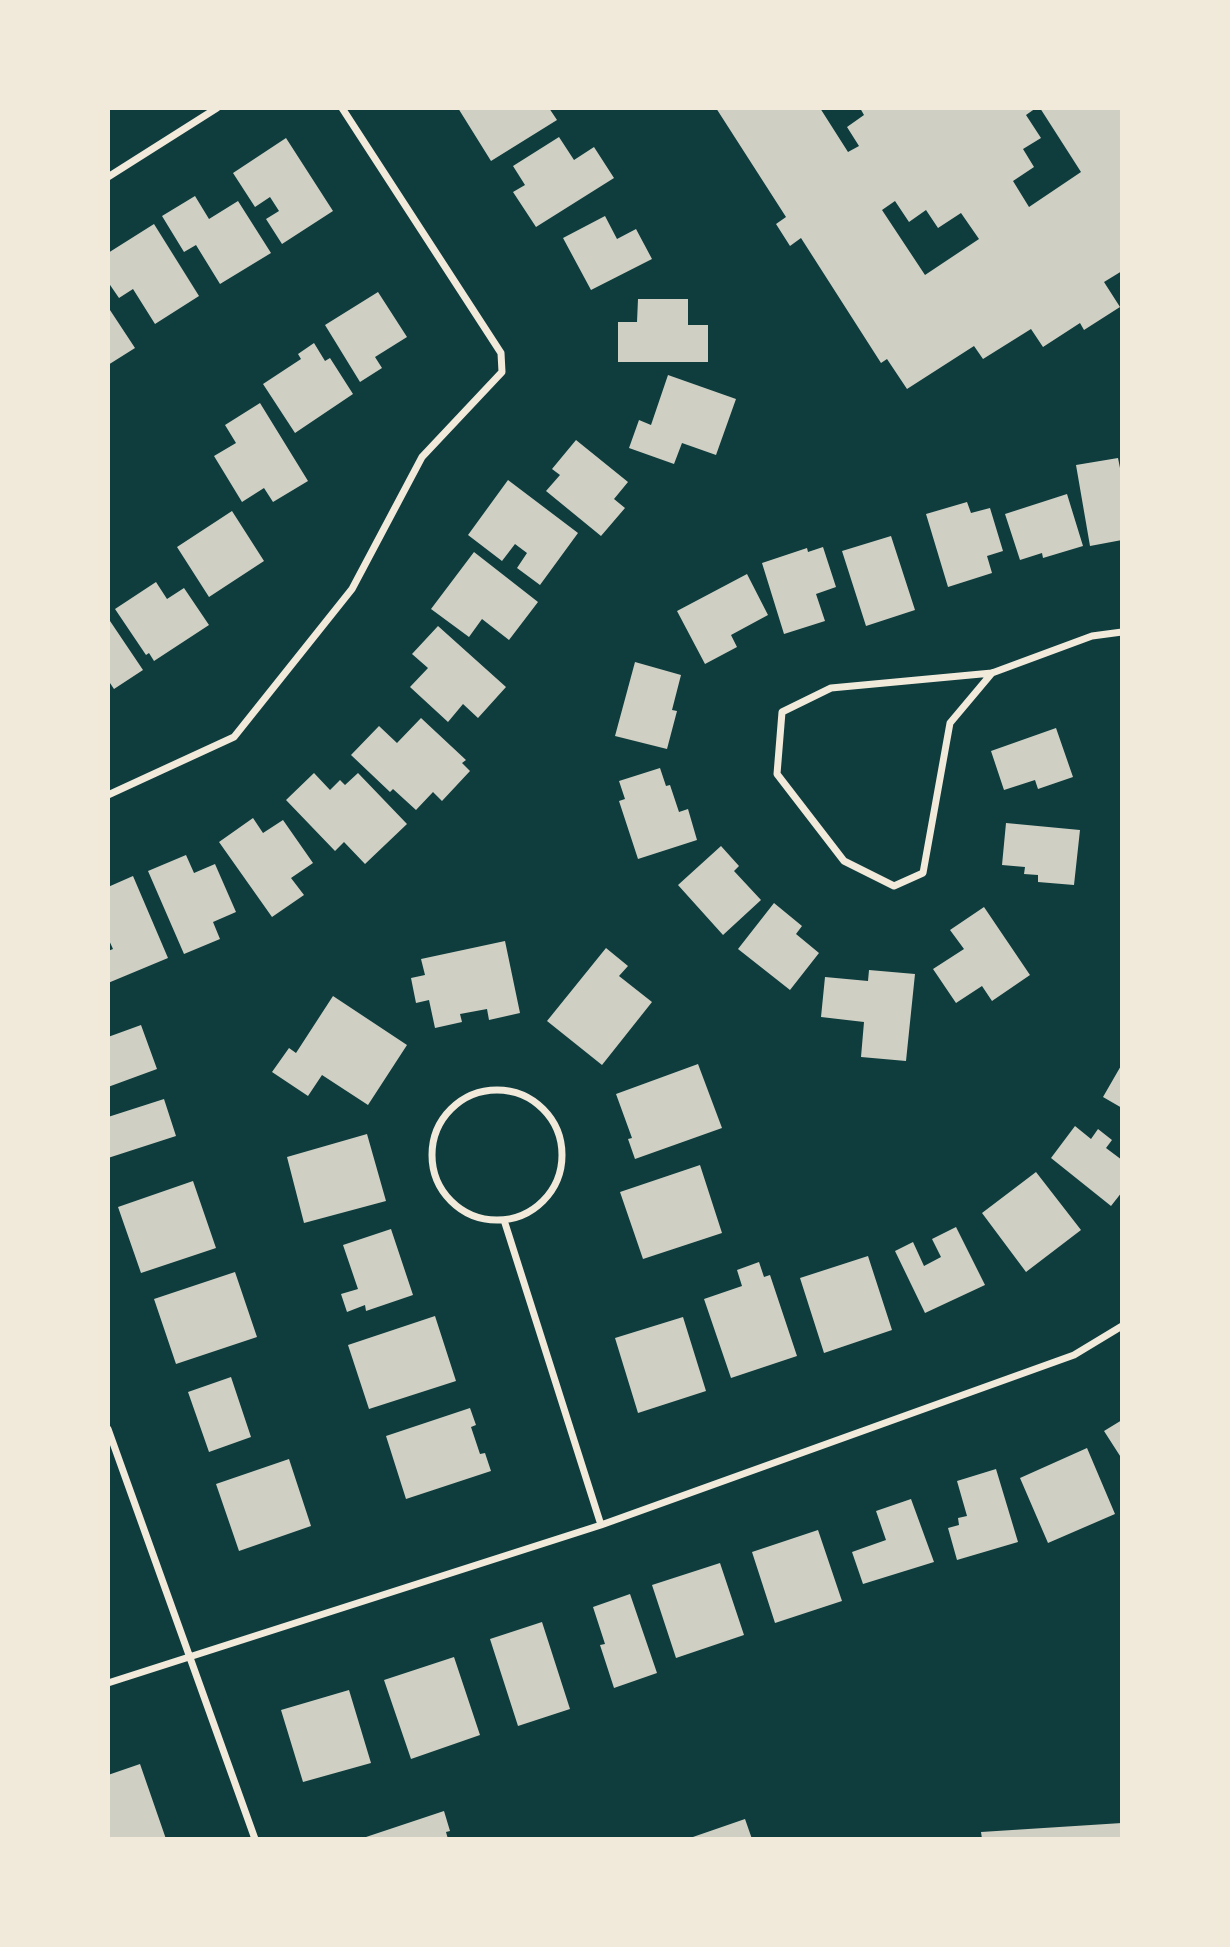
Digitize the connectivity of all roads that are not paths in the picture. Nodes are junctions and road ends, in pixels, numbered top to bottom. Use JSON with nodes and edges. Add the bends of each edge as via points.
{"nodes":[{"id":1,"x":217,"y":108,"type":"edge"},
{"id":2,"x":342,"y":108,"type":"edge"},
{"id":3,"x":108,"y":177,"type":"edge"},
{"id":4,"x":1122,"y":632,"type":"edge"},
{"id":5,"x":992,"y":673,"type":"junction"},
{"id":6,"x":108,"y":795,"type":"edge"},
{"id":7,"x":504,"y":1220,"type":"junction"},
{"id":8,"x":1122,"y":1326,"type":"edge"},
{"id":9,"x":108,"y":1429,"type":"edge"},
{"id":10,"x":601,"y":1525,"type":"junction"},
{"id":11,"x":190,"y":1657,"type":"junction"},
{"id":12,"x":108,"y":1683,"type":"edge"},
{"id":13,"x":255,"y":1839,"type":"edge"}],
"edges":[{"from":1,"to":3,"type":"street"},
{"from":2,"to":6,"type":"street","via":[[500,353],[502,372],[422,457],[352,589],[234,737]]},
{"from":4,"to":5,"type":"street","via":[[1092,636]]},
{"from":5,"to":5,"type":"street","via":[[831,688],[782,712],[777,774],[844,861],[894,886],[923,873],[950,723]]},
{"from":7,"to":7,"type":"street","via":[[541,1203],[554,1187],[561,1147],[543,1110],[508,1091],[487,1091],[449,1110],[437,1129],[432,1151],[435,1174],[444,1194],[461,1209],[482,1219]]},
{"from":7,"to":10,"type":"street"},
{"from":8,"to":10,"type":"street","via":[[1073,1355]]},
{"from":9,"to":11,"type":"street"},
{"from":10,"to":11,"type":"street"},
{"from":11,"to":12,"type":"street"},
{"from":11,"to":13,"type":"street"}]}
